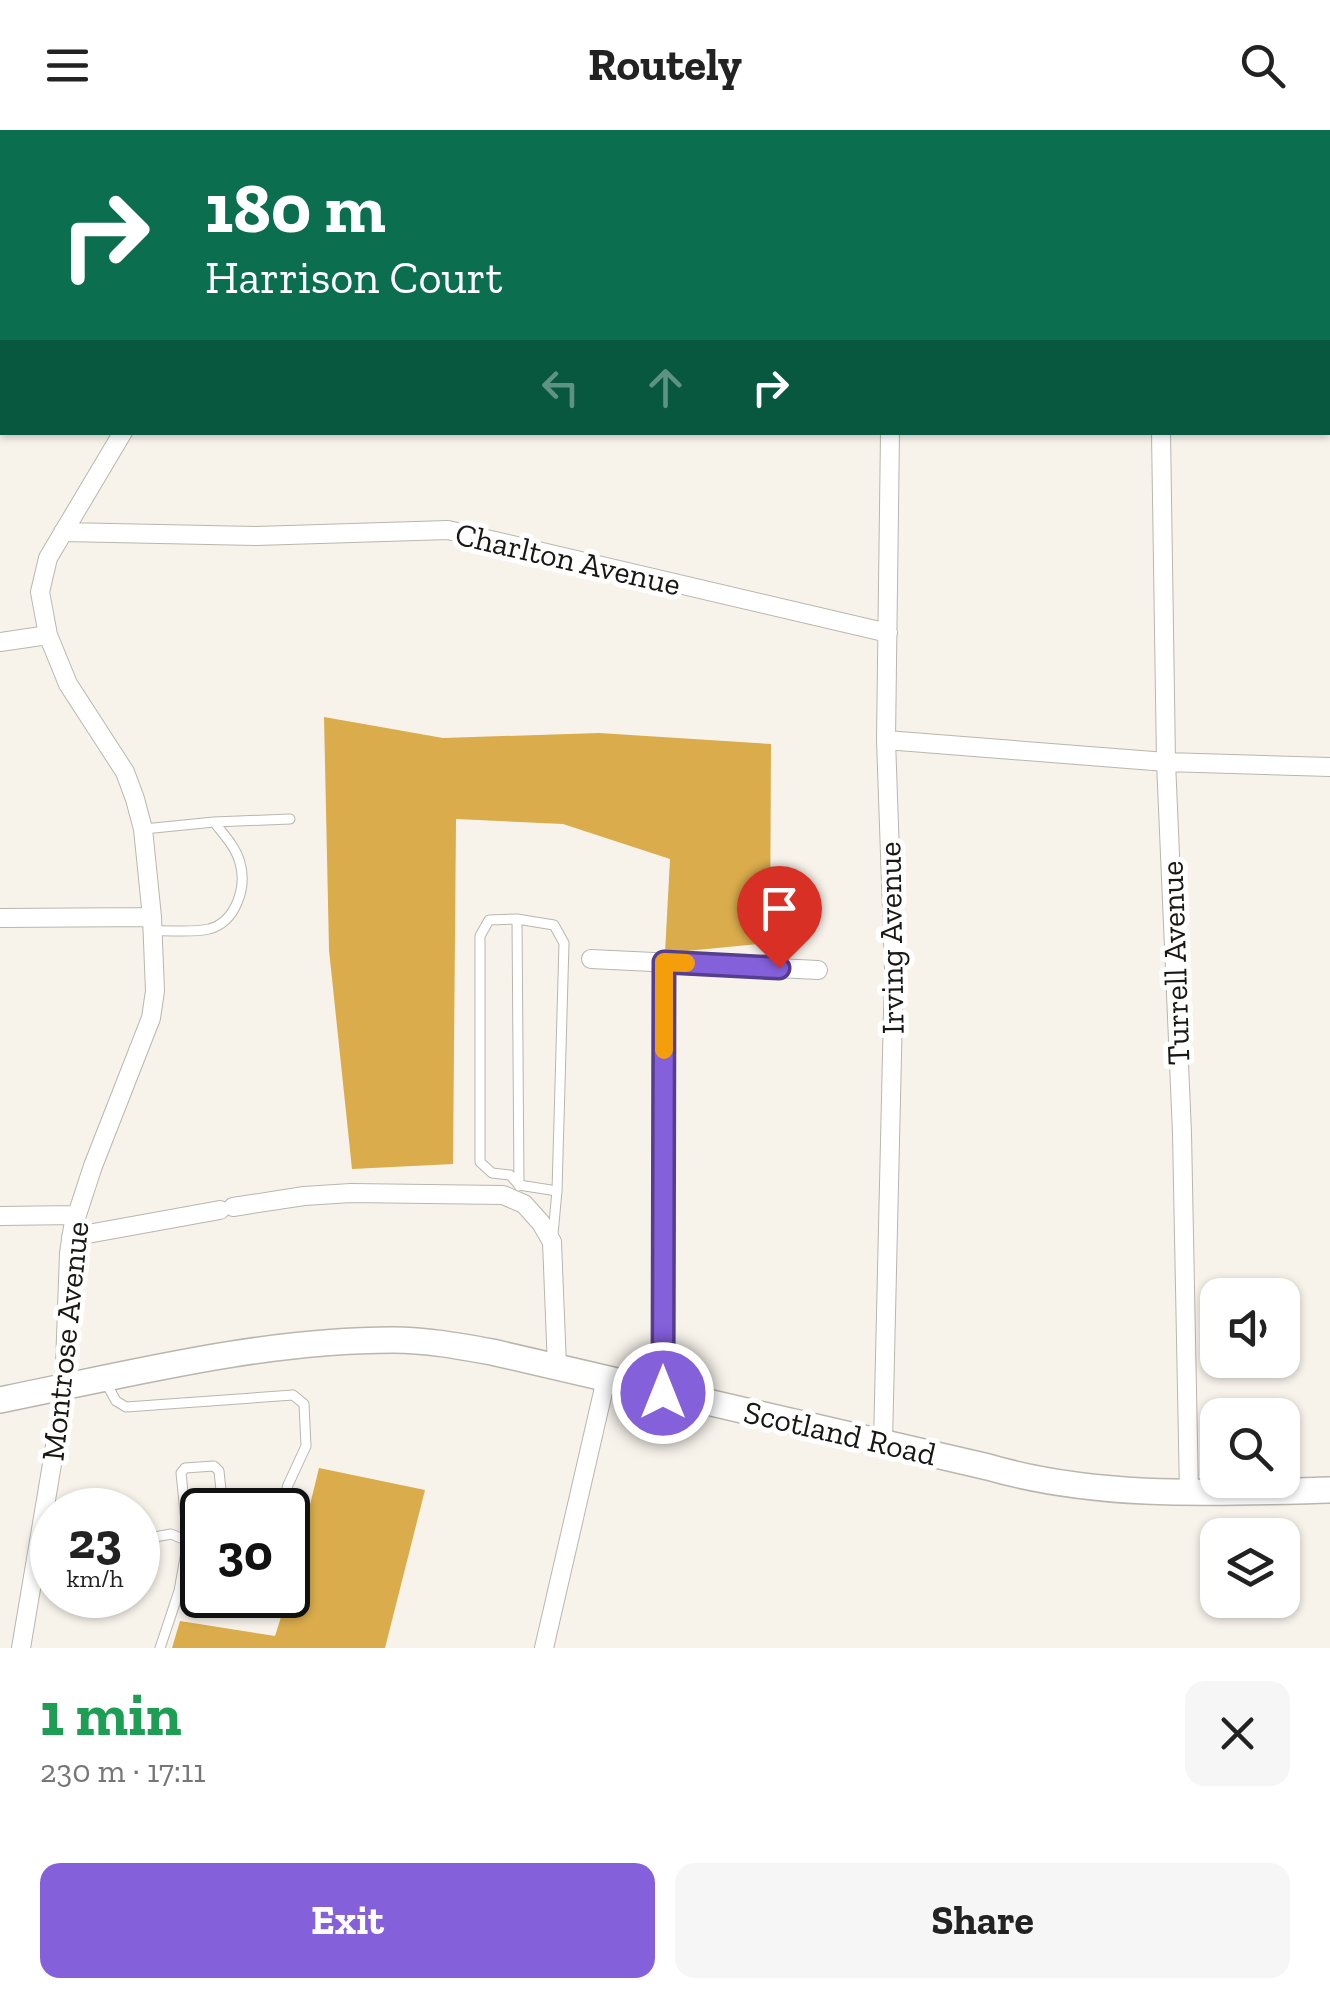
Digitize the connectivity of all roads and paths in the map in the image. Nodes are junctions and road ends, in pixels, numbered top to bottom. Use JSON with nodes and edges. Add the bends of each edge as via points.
{"nodes":[{"id":1,"x":121,"y":435,"type":"edge"},
{"id":2,"x":890,"y":435,"type":"edge"},
{"id":3,"x":1162,"y":435,"type":"edge"},
{"id":4,"x":64,"y":532,"type":"junction"},
{"id":5,"x":888,"y":633,"type":"junction"},
{"id":6,"x":48,"y":635,"type":"junction"},
{"id":7,"x":0,"y":642,"type":"edge"},
{"id":8,"x":886,"y":740,"type":"junction"},
{"id":9,"x":1166,"y":762,"type":"junction"},
{"id":10,"x":1330,"y":767,"type":"edge"},
{"id":11,"x":290,"y":819,"type":"dead end"},
{"id":12,"x":214,"y":822,"type":"junction"},
{"id":13,"x":143,"y":829,"type":"junction"},
{"id":14,"x":0,"y":918,"type":"edge"},
{"id":15,"x":517,"y":919,"type":"junction"},
{"id":16,"x":152,"y":924,"type":"junction"},
{"id":17,"x":591,"y":959,"type":"dead end"},
{"id":18,"x":664,"y":962,"type":"junction"},
{"id":19,"x":818,"y":970,"type":"dead end"},
{"id":20,"x":557,"y":1191,"type":"junction"},
{"id":21,"x":517,"y":1192,"type":"junction"},
{"id":22,"x":77,"y":1215,"type":"junction"},
{"id":23,"x":0,"y":1216,"type":"edge"},
{"id":24,"x":71,"y":1237,"type":"junction"},
{"id":25,"x":552,"y":1242,"type":"junction"},
{"id":26,"x":557,"y":1367,"type":"junction"},
{"id":27,"x":606,"y":1378,"type":"junction"},
{"id":28,"x":104,"y":1379,"type":"junction"},
{"id":29,"x":64,"y":1387,"type":"junction"},
{"id":30,"x":663,"y":1393,"type":"junction"},
{"id":31,"x":0,"y":1400,"type":"edge"},
{"id":32,"x":882,"y":1443,"type":"junction"},
{"id":33,"x":52,"y":1488,"type":"edge"},
{"id":34,"x":183,"y":1488,"type":"edge"},
{"id":35,"x":220,"y":1488,"type":"edge"},
{"id":36,"x":287,"y":1488,"type":"edge"},
{"id":37,"x":1330,"y":1490,"type":"edge"},
{"id":38,"x":1189,"y":1492,"type":"junction"},
{"id":39,"x":180,"y":1581,"type":"edge"},
{"id":40,"x":178,"y":1591,"type":"joint"},
{"id":41,"x":30,"y":1605,"type":"edge"},
{"id":42,"x":20,"y":1648,"type":"edge"},
{"id":43,"x":160,"y":1648,"type":"edge"},
{"id":44,"x":544,"y":1648,"type":"edge"}],
"edges":[{"from":1,"to":4,"type":"street","name":"Montrose Avenue"},
{"from":2,"to":5,"type":"street","name":"Irving Avenue"},
{"from":3,"to":9,"type":"street","name":"Turrell Avenue"},
{"from":4,"to":5,"type":"street","name":"Charlton Avenue","via":[[448,530]]},
{"from":4,"to":6,"type":"street","name":"Montrose Avenue","via":[[48,558],[40,592]]},
{"from":5,"to":8,"type":"street","name":"Irving Avenue"},
{"from":6,"to":7,"type":"street"},
{"from":6,"to":13,"type":"street","name":"Montrose Avenue","via":[[68,684],[125,772]]},
{"from":8,"to":9,"type":"street"},
{"from":8,"to":32,"type":"street","name":"Irving Avenue","via":[[894,969]]},
{"from":9,"to":10,"type":"street"},
{"from":9,"to":38,"type":"street","name":"Turrell Avenue"},
{"from":11,"to":12,"type":"lane"},
{"from":12,"to":13,"type":"lane"},
{"from":12,"to":16,"type":"lane","via":[[240,862],[232,915],[209,929]]},
{"from":13,"to":16,"type":"street","name":"Montrose Avenue"},
{"from":14,"to":16,"type":"street"},
{"from":15,"to":20,"type":"lane","via":[[554,925],[564,943]]},
{"from":15,"to":21,"type":"lane"},
{"from":15,"to":21,"type":"lane","via":[[489,920],[480,936],[480,1162],[510,1174]]},
{"from":16,"to":22,"type":"street","name":"Montrose Avenue","via":[[151,1018]]},
{"from":17,"to":18,"type":"street"},
{"from":18,"to":19,"type":"street"},
{"from":18,"to":30,"type":"street"},
{"from":20,"to":21,"type":"lane"},
{"from":20,"to":25,"type":"lane"},
{"from":21,"to":24,"type":"street","via":[[304,1196]]},
{"from":21,"to":25,"type":"street"},
{"from":22,"to":23,"type":"street"},
{"from":22,"to":24,"type":"street","name":"Montrose Avenue"},
{"from":24,"to":29,"type":"street","name":"Montrose Avenue"},
{"from":25,"to":26,"type":"street"},
{"from":26,"to":27,"type":"main road","name":"Scotland Road"},
{"from":26,"to":28,"type":"main road","name":"Scotland Road","via":[[395,1340],[243,1353]]},
{"from":27,"to":30,"type":"main road","name":"Scotland Road"},
{"from":27,"to":44,"type":"street"},
{"from":28,"to":29,"type":"main road","name":"Scotland Road"},
{"from":28,"to":36,"type":"lane","via":[[126,1407],[301,1399],[306,1446]]},
{"from":29,"to":31,"type":"main road","name":"Scotland Road"},
{"from":29,"to":33,"type":"street","name":"Montrose Avenue"},
{"from":30,"to":32,"type":"main road","name":"Scotland Road"},
{"from":32,"to":38,"type":"main road","name":"Scotland Road","via":[[1026,1478]]},
{"from":34,"to":35,"type":"lane","via":[[185,1468],[214,1466]]},
{"from":37,"to":38,"type":"main road","name":"Scotland Road"},
{"from":39,"to":40,"type":"lane"},
{"from":40,"to":43,"type":"lane"},
{"from":41,"to":42,"type":"street","name":"Montrose Avenue"}]}
